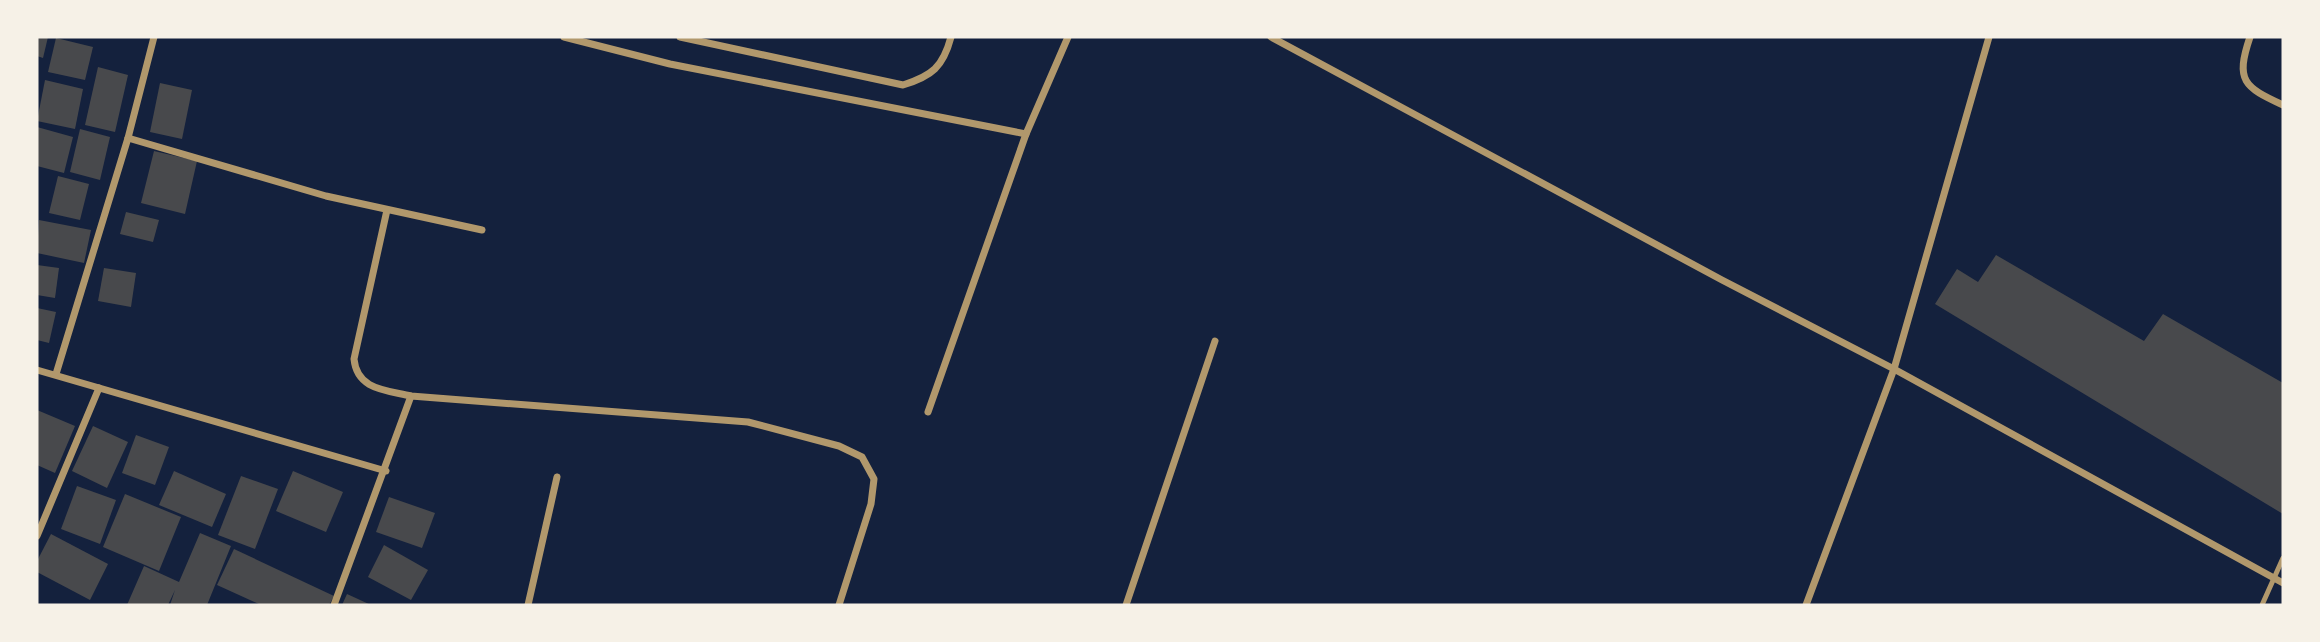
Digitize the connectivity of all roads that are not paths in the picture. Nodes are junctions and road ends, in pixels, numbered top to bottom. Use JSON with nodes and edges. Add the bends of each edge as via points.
{"nodes":[{"id":1,"x":154,"y":37,"type":"edge"},
{"id":2,"x":564,"y":37,"type":"edge"},
{"id":3,"x":680,"y":37,"type":"edge"},
{"id":4,"x":951,"y":37,"type":"edge"},
{"id":5,"x":1068,"y":37,"type":"edge"},
{"id":6,"x":1271,"y":37,"type":"edge"},
{"id":7,"x":1989,"y":37,"type":"edge"},
{"id":8,"x":2250,"y":37,"type":"edge"},
{"id":9,"x":2283,"y":105,"type":"edge"},
{"id":10,"x":1026,"y":134,"type":"junction"},
{"id":11,"x":128,"y":138,"type":"junction"},
{"id":12,"x":387,"y":210,"type":"junction"},
{"id":13,"x":482,"y":230,"type":"dead end"},
{"id":14,"x":1214,"y":341,"type":"dead end"},
{"id":15,"x":1894,"y":369,"type":"junction"},
{"id":16,"x":37,"y":370,"type":"edge"},
{"id":17,"x":56,"y":374,"type":"junction"},
{"id":18,"x":99,"y":388,"type":"junction"},
{"id":19,"x":411,"y":396,"type":"junction"},
{"id":20,"x":929,"y":412,"type":"dead end"},
{"id":21,"x":386,"y":471,"type":"junction"},
{"id":22,"x":557,"y":477,"type":"dead end"},
{"id":23,"x":37,"y":536,"type":"edge"},
{"id":24,"x":2283,"y":558,"type":"edge"},
{"id":25,"x":2273,"y":578,"type":"junction"},
{"id":26,"x":2283,"y":583,"type":"edge"},
{"id":27,"x":334,"y":605,"type":"edge"},
{"id":28,"x":528,"y":605,"type":"edge"},
{"id":29,"x":839,"y":605,"type":"edge"},
{"id":30,"x":1126,"y":605,"type":"edge"},
{"id":31,"x":1806,"y":605,"type":"edge"},
{"id":32,"x":2262,"y":605,"type":"edge"}],
"edges":[{"from":1,"to":11,"type":"street"},
{"from":2,"to":10,"type":"street","via":[[670,64]]},
{"from":3,"to":4,"type":"street","via":[[903,85],[924,78],[945,58]]},
{"from":5,"to":10,"type":"street"},
{"from":6,"to":15,"type":"street"},
{"from":7,"to":15,"type":"street"},
{"from":8,"to":9,"type":"street","via":[[2242,59],[2244,76],[2252,91]]},
{"from":10,"to":20,"type":"street"},
{"from":11,"to":12,"type":"street"},
{"from":11,"to":17,"type":"street"},
{"from":12,"to":13,"type":"street"},
{"from":12,"to":19,"type":"street","via":[[355,359],[356,373],[367,386]]},
{"from":14,"to":30,"type":"street"},
{"from":15,"to":25,"type":"street"},
{"from":15,"to":31,"type":"street"},
{"from":16,"to":17,"type":"street"},
{"from":17,"to":18,"type":"street"},
{"from":18,"to":21,"type":"street"},
{"from":18,"to":23,"type":"street"},
{"from":19,"to":21,"type":"street"},
{"from":19,"to":29,"type":"street","via":[[747,422],[839,446],[862,457],[874,479],[871,504]]},
{"from":21,"to":27,"type":"street"},
{"from":22,"to":28,"type":"street"},
{"from":24,"to":25,"type":"lane"},
{"from":25,"to":26,"type":"street"},
{"from":25,"to":32,"type":"lane"}]}
